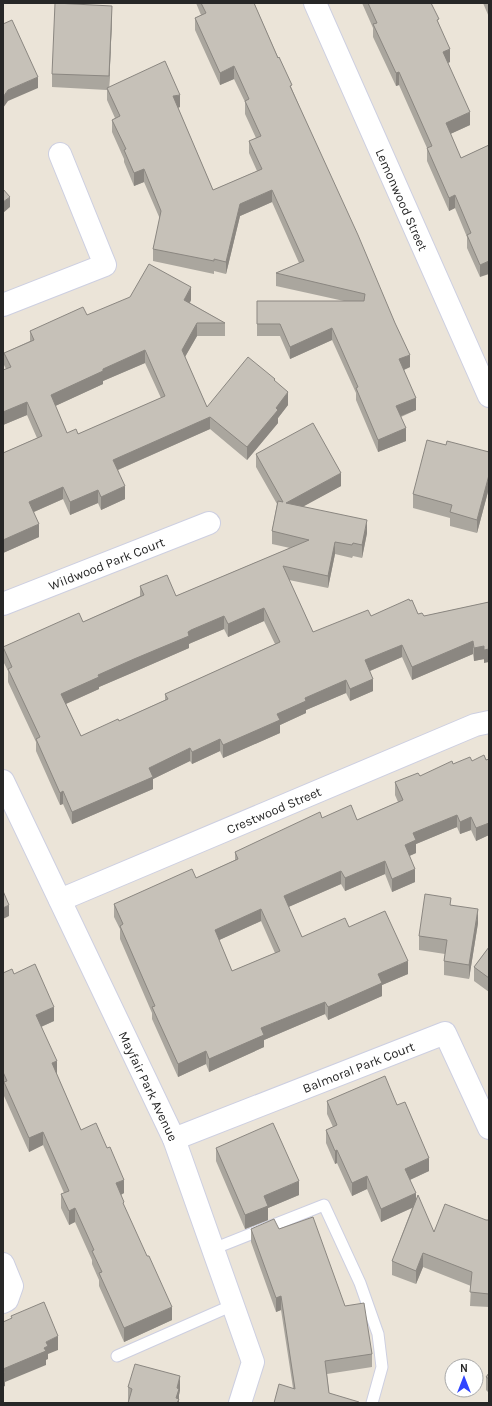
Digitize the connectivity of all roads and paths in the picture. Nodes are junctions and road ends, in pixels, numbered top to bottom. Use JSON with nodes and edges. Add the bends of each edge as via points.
{"nodes":[{"id":1,"x":315,"y":3,"type":"edge"},
{"id":2,"x":60,"y":154,"type":"dead end"},
{"id":3,"x":3,"y":305,"type":"edge"},
{"id":4,"x":489,"y":396,"type":"edge"},
{"id":5,"x":209,"y":523,"type":"dead end"},
{"id":6,"x":3,"y":604,"type":"edge"},
{"id":7,"x":489,"y":722,"type":"edge"},
{"id":8,"x":3,"y":781,"type":"edge"},
{"id":9,"x":60,"y":900,"type":"junction"},
{"id":10,"x":489,"y":1128,"type":"edge"},
{"id":11,"x":174,"y":1139,"type":"junction"},
{"id":12,"x":213,"y":1249,"type":"junction"},
{"id":13,"x":3,"y":1264,"type":"edge"},
{"id":14,"x":3,"y":1302,"type":"edge"},
{"id":15,"x":233,"y":1305,"type":"junction"},
{"id":16,"x":117,"y":1356,"type":"dead end"},
{"id":17,"x":240,"y":1403,"type":"edge"},
{"id":18,"x":372,"y":1403,"type":"edge"}],
"edges":[{"from":1,"to":4,"type":"street","name":"Lemonwood Street"},
{"from":2,"to":3,"type":"street","via":[[105,265]]},
{"from":5,"to":6,"type":"street","name":"Wildwood Park Court"},
{"from":7,"to":9,"type":"street","name":"Crestwood Street","via":[[475,725]]},
{"from":8,"to":9,"type":"street","name":"Mayfair Park Avenue"},
{"from":9,"to":11,"type":"street","name":"Mayfair Park Avenue"},
{"from":10,"to":11,"type":"street","name":"Balmoral Park Court","via":[[445,1033]]},
{"from":11,"to":12,"type":"street","name":"Mayfair Park Avenue"},
{"from":12,"to":15,"type":"street","name":"Mayfair Park Avenue"},
{"from":12,"to":18,"type":"lane","via":[[324,1205],[360,1283],[378,1334],[382,1367]]},
{"from":13,"to":14,"type":"street","via":[[12,1286],[7,1300]]},
{"from":15,"to":16,"type":"lane"},
{"from":15,"to":17,"type":"street","name":"Mayfair Park Avenue","via":[[253,1362]]}]}
